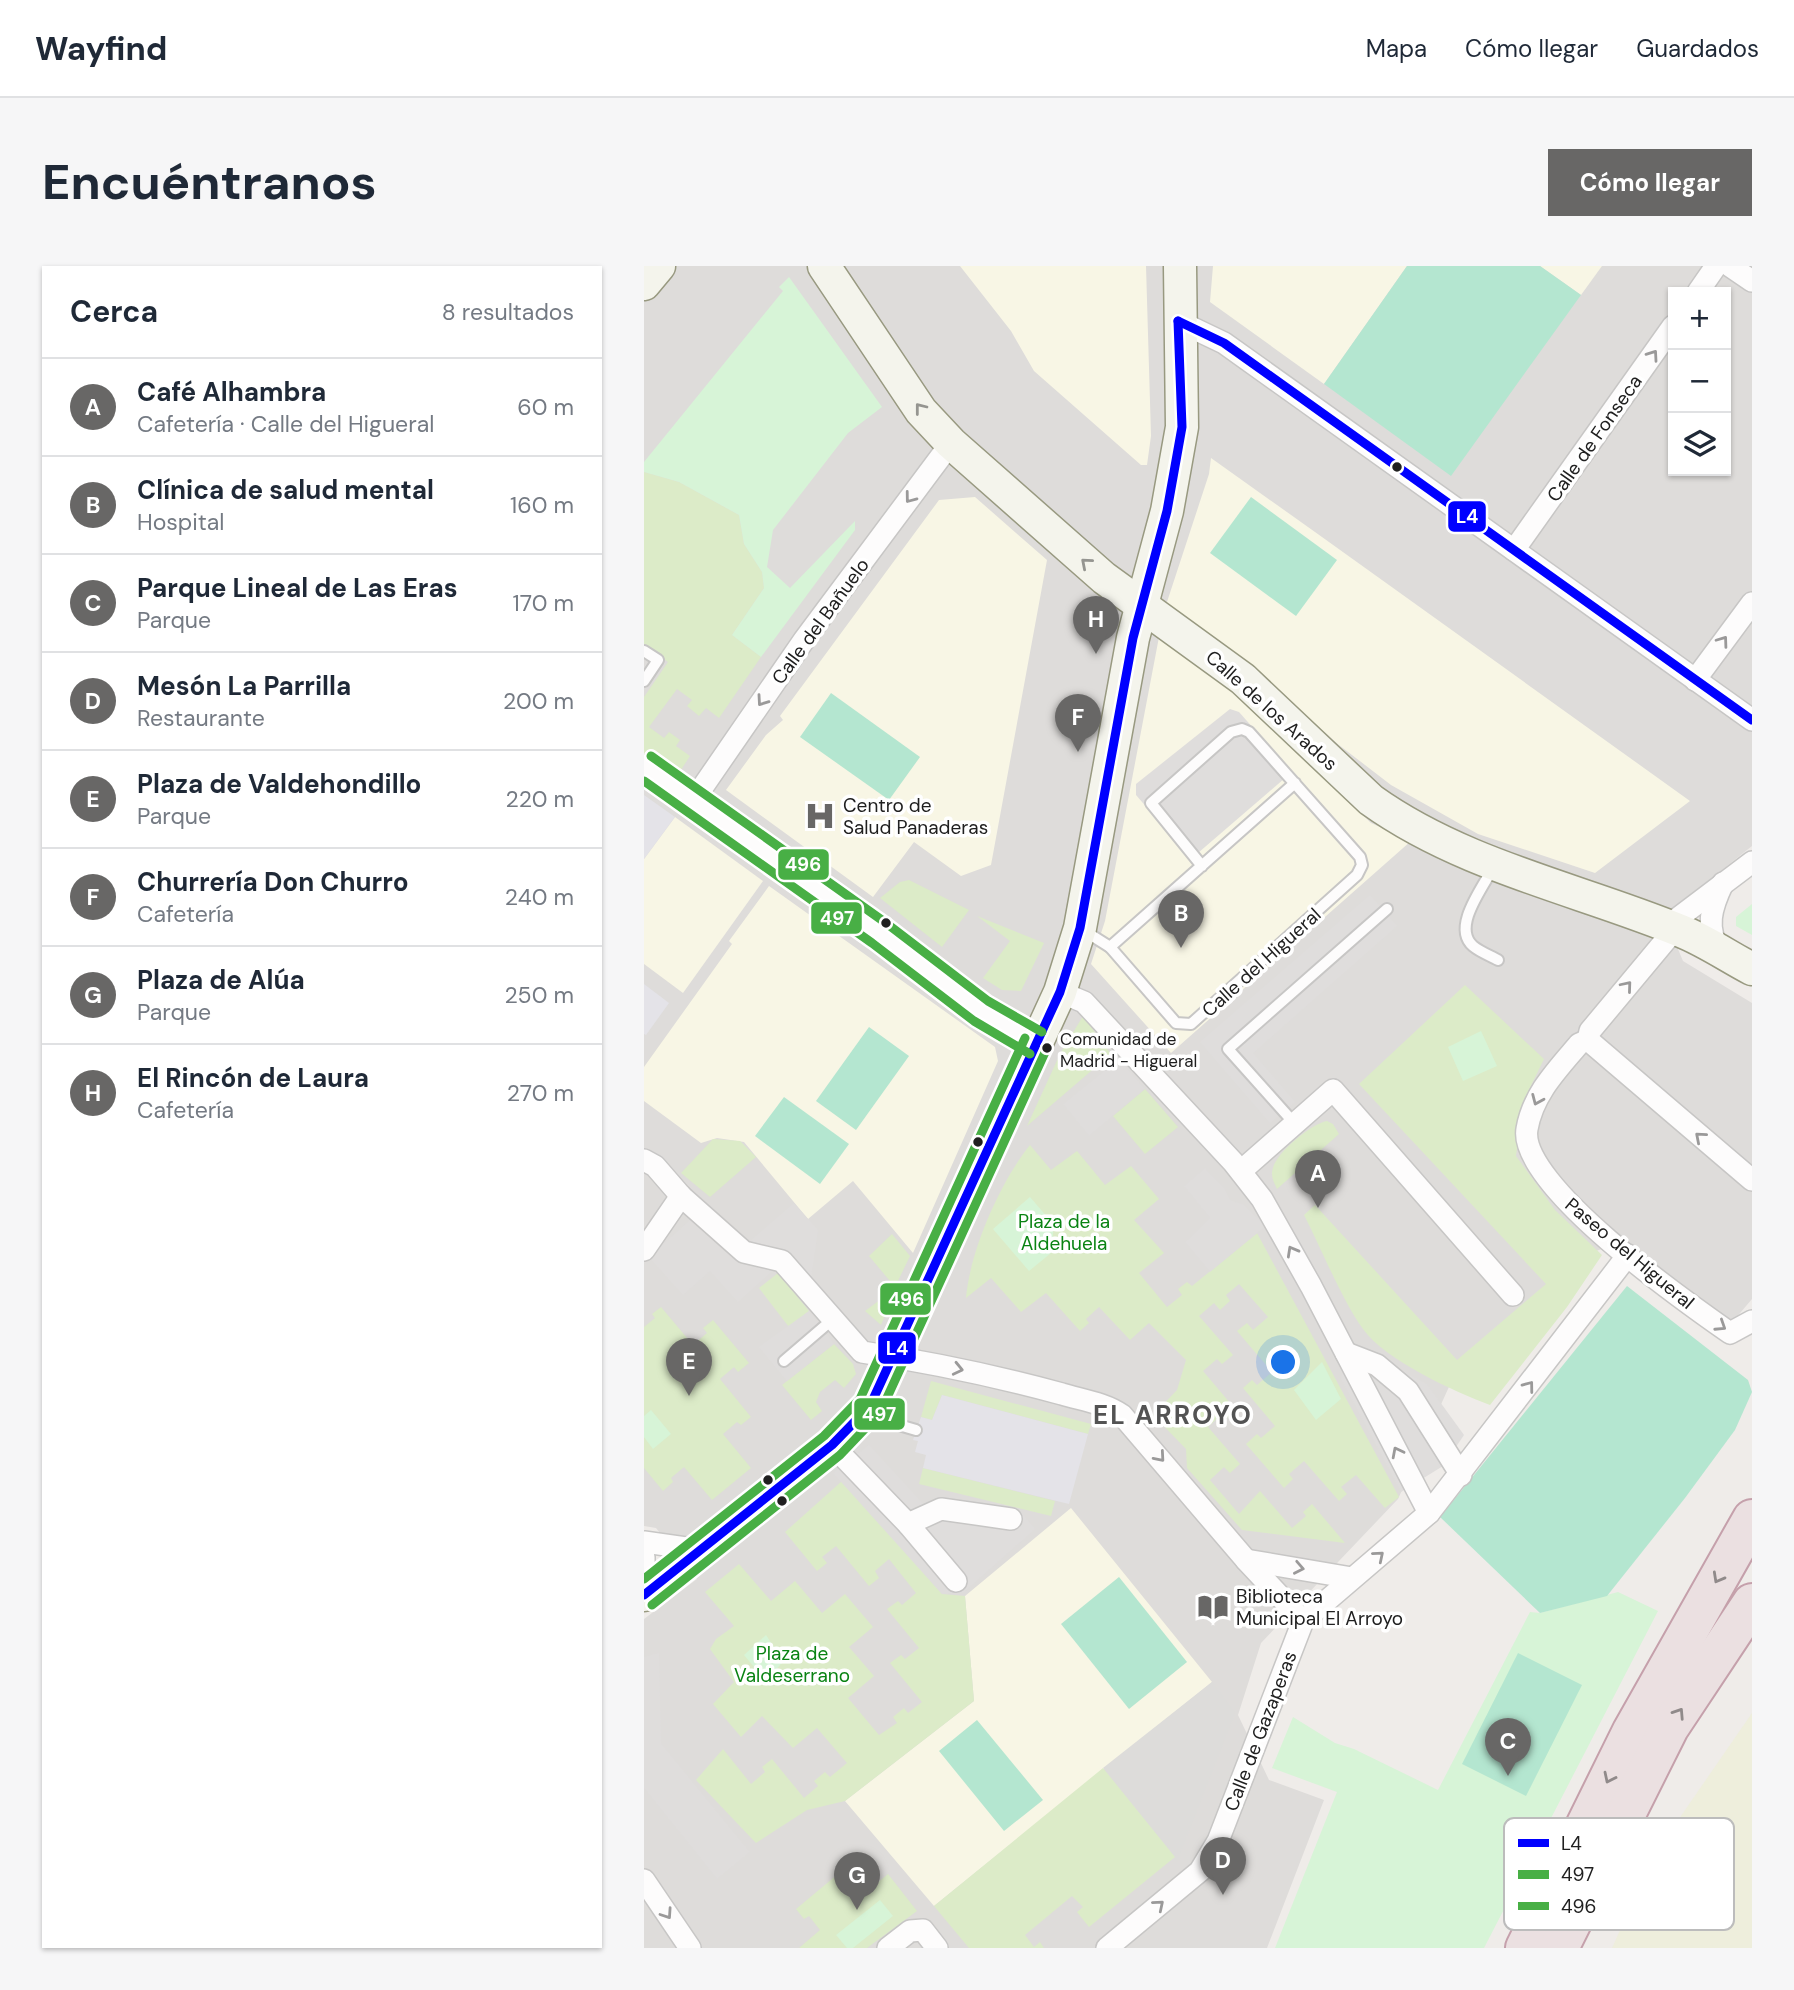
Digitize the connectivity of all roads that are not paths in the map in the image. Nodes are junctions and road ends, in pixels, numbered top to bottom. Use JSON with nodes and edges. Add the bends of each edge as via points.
{"nodes":[{"id":1,"x":659,"y":266,"type":"edge"},
{"id":2,"x":824,"y":266,"type":"edge"},
{"id":3,"x":1180,"y":266,"type":"edge"},
{"id":4,"x":1716,"y":266,"type":"edge"},
{"id":5,"x":1730,"y":266,"type":"edge"},
{"id":6,"x":1752,"y":281,"type":"edge"},
{"id":7,"x":644,"y":284,"type":"edge"},
{"id":8,"x":1701,"y":287,"type":"edge"},
{"id":9,"x":1178,"y":321,"type":"junction"},
{"id":10,"x":1668,"y":333,"type":"edge"},
{"id":11,"x":951,"y":443,"type":"junction"},
{"id":12,"x":1514,"y":550,"type":"junction"},
{"id":13,"x":1752,"y":603,"type":"edge"},
{"id":14,"x":1140,"y":604,"type":"junction"},
{"id":15,"x":644,"y":651,"type":"edge"},
{"id":16,"x":1695,"y":680,"type":"junction"},
{"id":17,"x":644,"y":681,"type":"edge"},
{"id":18,"x":1752,"y":720,"type":"edge"},
{"id":19,"x":644,"y":766,"type":"edge"},
{"id":20,"x":1296,"y":783,"type":"junction"},
{"id":21,"x":693,"y":801,"type":"junction"},
{"id":22,"x":1752,"y":862,"type":"edge"},
{"id":23,"x":1496,"y":864,"type":"junction"},
{"id":24,"x":1202,"y":866,"type":"junction"},
{"id":25,"x":1724,"y":882,"type":"junction"},
{"id":26,"x":1387,"y":909,"type":"dead end"},
{"id":27,"x":1080,"y":928,"type":"junction"},
{"id":28,"x":1675,"y":929,"type":"junction"},
{"id":29,"x":1110,"y":947,"type":"junction"},
{"id":30,"x":1720,"y":952,"type":"junction"},
{"id":31,"x":1498,"y":960,"type":"dead end"},
{"id":32,"x":1752,"y":970,"type":"edge"},
{"id":33,"x":1060,"y":992,"type":"junction"},
{"id":34,"x":1588,"y":1040,"type":"junction"},
{"id":35,"x":1036,"y":1043,"type":"junction"},
{"id":36,"x":1295,"y":1124,"type":"junction"},
{"id":37,"x":644,"y":1160,"type":"edge"},
{"id":38,"x":1241,"y":1171,"type":"junction"},
{"id":39,"x":1752,"y":1180,"type":"edge"},
{"id":40,"x":681,"y":1196,"type":"junction"},
{"id":41,"x":644,"y":1250,"type":"edge"},
{"id":42,"x":1628,"y":1255,"type":"junction"},
{"id":43,"x":1513,"y":1295,"type":"dead end"},
{"id":44,"x":833,"y":1319,"type":"junction"},
{"id":45,"x":1752,"y":1321,"type":"edge"},
{"id":46,"x":1346,"y":1353,"type":"junction"},
{"id":47,"x":891,"y":1357,"type":"junction"},
{"id":48,"x":784,"y":1361,"type":"dead end"},
{"id":49,"x":862,"y":1414,"type":"junction"},
{"id":50,"x":916,"y":1430,"type":"dead end"},
{"id":51,"x":832,"y":1445,"type":"junction"},
{"id":52,"x":1461,"y":1475,"type":"junction"},
{"id":53,"x":1429,"y":1513,"type":"junction"},
{"id":54,"x":1011,"y":1519,"type":"dead end"},
{"id":55,"x":1752,"y":1519,"type":"edge"},
{"id":56,"x":908,"y":1524,"type":"junction"},
{"id":57,"x":644,"y":1542,"type":"edge"},
{"id":58,"x":700,"y":1550,"type":"junction"},
{"id":59,"x":644,"y":1557,"type":"edge"},
{"id":60,"x":1247,"y":1560,"type":"junction"},
{"id":61,"x":1352,"y":1578,"type":"junction"},
{"id":62,"x":644,"y":1581,"type":"edge"},
{"id":63,"x":956,"y":1581,"type":"dead end"},
{"id":64,"x":644,"y":1595,"type":"edge"},
{"id":65,"x":1752,"y":1603,"type":"edge"},
{"id":66,"x":1303,"y":1621,"type":"junction"},
{"id":67,"x":1589,"y":1818,"type":"edge"},
{"id":68,"x":1624,"y":1818,"type":"edge"},
{"id":69,"x":644,"y":1880,"type":"edge"},
{"id":70,"x":1534,"y":1930,"type":"edge"},
{"id":71,"x":1568,"y":1930,"type":"edge"},
{"id":72,"x":690,"y":1948,"type":"edge"},
{"id":73,"x":888,"y":1948,"type":"edge"},
{"id":74,"x":937,"y":1948,"type":"edge"},
{"id":75,"x":1107,"y":1948,"type":"edge"},
{"id":76,"x":1525,"y":1948,"type":"edge"},
{"id":77,"x":1559,"y":1948,"type":"edge"}],
"edges":[{"from":1,"to":7,"type":"street"},
{"from":11,"to":2,"type":"street","name":"Calle de los Arados","one_way":true,"via":[[921,411]]},
{"from":3,"to":9,"type":"street"},
{"from":4,"to":8,"type":"street"},
{"from":5,"to":6,"type":"street"},
{"from":9,"to":12,"type":"street","via":[[1224,343]]},
{"from":9,"to":14,"type":"street","via":[[1182,428],[1167,511]]},
{"from":12,"to":10,"type":"street","name":"Calle de Fonseca","one_way":true},
{"from":14,"to":11,"type":"street","name":"Calle de los Arados","one_way":true,"via":[[1094,570]]},
{"from":11,"to":21,"type":"street","name":"Calle del Bañuelo","one_way":true,"via":[[804,640]]},
{"from":12,"to":16,"type":"street"},
{"from":16,"to":13,"type":"street","one_way":true},
{"from":14,"to":23,"type":"street","name":"Calle de los Arados","via":[[1243,678],[1371,800]]},
{"from":14,"to":27,"type":"street"},
{"from":15,"to":17,"type":"lane","via":[[658,660]]},
{"from":16,"to":18,"type":"street"},
{"from":19,"to":21,"type":"street"},
{"from":20,"to":24,"type":"lane"},
{"from":20,"to":24,"type":"lane","via":[[1242,729],[1231,732],[1159,794],[1151,803],[1154,809]]},
{"from":20,"to":29,"type":"lane","name":"Calle del Higueral","via":[[1362,865],[1357,875],[1191,1024],[1176,1023]]},
{"from":21,"to":35,"type":"street","via":[[981,1011]]},
{"from":22,"to":25,"type":"street","name":"Paseo del Higueral"},
{"from":23,"to":28,"type":"street","name":"Calle de los Arados"},
{"from":23,"to":31,"type":"lane","via":[[1465,923],[1466,937],[1474,947]]},
{"from":24,"to":29,"type":"lane"},
{"from":25,"to":28,"type":"street","name":"Paseo del Higueral","via":[[1678,918]]},
{"from":25,"to":30,"type":"street","via":[[1710,922]]},
{"from":26,"to":36,"type":"lane","via":[[1228,1049]]},
{"from":27,"to":29,"type":"lane"},
{"from":27,"to":33,"type":"street"},
{"from":28,"to":30,"type":"street","name":"Calle de los Arados"},
{"from":34,"to":28,"type":"street","name":"Paseo del Higueral","one_way":true,"via":[[1590,1031]]},
{"from":30,"to":32,"type":"street","name":"Calle de los Arados"},
{"from":33,"to":35,"type":"street"},
{"from":33,"to":38,"type":"street","via":[[1084,1002]]},
{"from":39,"to":34,"type":"street","one_way":true},
{"from":34,"to":42,"type":"street","name":"Paseo del Higueral","one_way":true,"via":[[1538,1093],[1526,1132],[1539,1171],[1582,1218]]},
{"from":35,"to":47,"type":"street"},
{"from":36,"to":38,"type":"street"},
{"from":36,"to":43,"type":"street","via":[[1333,1090]]},
{"from":37,"to":40,"type":"street"},
{"from":46,"to":38,"type":"street","one_way":true,"via":[[1271,1214]]},
{"from":40,"to":41,"type":"street"},
{"from":40,"to":44,"type":"street","via":[[744,1252],[782,1261]]},
{"from":42,"to":45,"type":"street","name":"Paseo del Higueral","one_way":true,"via":[[1730,1333]]},
{"from":52,"to":42,"type":"street","name":"Calle de Gazaperas","one_way":true},
{"from":44,"to":47,"type":"street","via":[[862,1352]]},
{"from":44,"to":48,"type":"lane"},
{"from":46,"to":52,"type":"street","via":[[1377,1365],[1408,1391]]},
{"from":53,"to":46,"type":"street","one_way":true},
{"from":47,"to":49,"type":"street","via":[[870,1406]]},
{"from":47,"to":60,"type":"street","one_way":true,"via":[[1113,1409]]},
{"from":49,"to":50,"type":"lane"},
{"from":49,"to":51,"type":"street"},
{"from":51,"to":56,"type":"street"},
{"from":51,"to":58,"type":"street"},
{"from":52,"to":53,"type":"street","name":"Calle de Gazaperas"},
{"from":61,"to":53,"type":"street","name":"Calle de Gazaperas","one_way":true},
{"from":54,"to":56,"type":"street","via":[[941,1509]]},
{"from":55,"to":67,"type":"highway","one_way":true,"via":[[1632,1731]]},
{"from":56,"to":63,"type":"street"},
{"from":57,"to":58,"type":"street"},
{"from":58,"to":64,"type":"street"},
{"from":59,"to":62,"type":"street"},
{"from":60,"to":61,"type":"street","one_way":true},
{"from":60,"to":66,"type":"street"},
{"from":61,"to":66,"type":"street","name":"Calle de Gazaperas"},
{"from":68,"to":65,"type":"highway","one_way":true,"via":[[1669,1728]]},
{"from":75,"to":66,"type":"street","name":"Calle de Gazaperas","one_way":true,"via":[[1200,1871],[1217,1840]]},
{"from":69,"to":72,"type":"street","one_way":true},
{"from":70,"to":76,"type":"highway","one_way":true},
{"from":77,"to":71,"type":"highway","one_way":true},
{"from":73,"to":74,"type":"street","via":[[910,1931],[923,1930]]}]}
